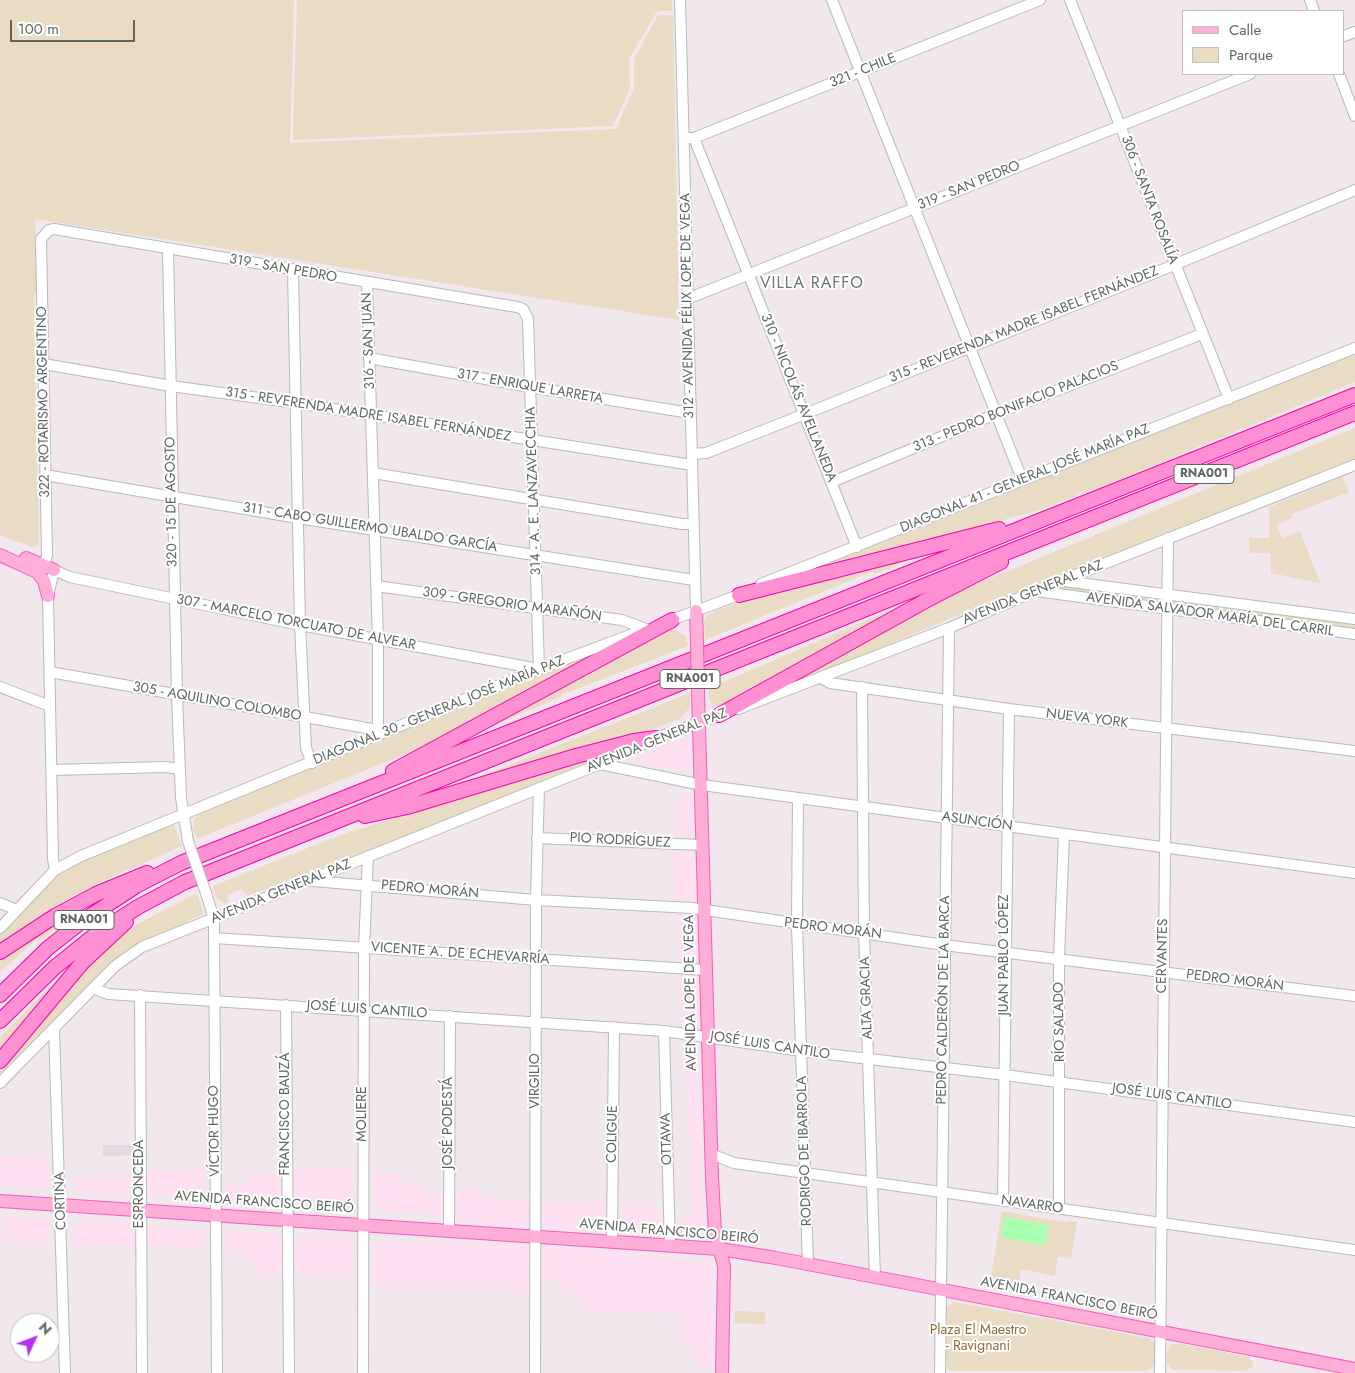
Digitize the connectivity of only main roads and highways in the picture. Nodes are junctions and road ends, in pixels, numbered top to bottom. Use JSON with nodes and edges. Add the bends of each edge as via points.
{"nodes":[{"id":1,"x":1353,"y":395,"type":"edge"},
{"id":2,"x":1355,"y":413,"type":"edge"},
{"id":3,"x":1046,"y":518,"type":"junction"},
{"id":4,"x":1053,"y":534,"type":"junction"},
{"id":5,"x":0,"y":547,"type":"edge"},
{"id":6,"x":0,"y":555,"type":"edge"},
{"id":7,"x":49,"y":568,"type":"road end"},
{"id":8,"x":738,"y":595,"type":"road end"},
{"id":9,"x":48,"y":596,"type":"road end"},
{"id":10,"x":696,"y":611,"type":"road end"},
{"id":11,"x":672,"y":620,"type":"road end"},
{"id":12,"x":718,"y":715,"type":"road end"},
{"id":13,"x":656,"y":738,"type":"road end"},
{"id":14,"x":346,"y":798,"type":"junction"},
{"id":15,"x":327,"y":824,"type":"junction"},
{"id":16,"x":181,"y":863,"type":"junction"},
{"id":17,"x":155,"y":897,"type":"junction"},
{"id":18,"x":0,"y":952,"type":"edge"},
{"id":19,"x":0,"y":995,"type":"edge"},
{"id":20,"x":0,"y":1021,"type":"edge"},
{"id":21,"x":0,"y":1060,"type":"edge"},
{"id":22,"x":0,"y":1201,"type":"edge"},
{"id":23,"x":720,"y":1249,"type":"junction"},
{"id":24,"x":1355,"y":1370,"type":"edge"},
{"id":25,"x":722,"y":1373,"type":"edge"}],
"edges":[{"from":1,"to":3,"type":"highway","number":"RNA001"},
{"from":2,"to":4,"type":"highway","number":"RNA001"},
{"from":3,"to":8,"type":"highway"},
{"from":3,"to":14,"type":"highway","number":"RNA001"},
{"from":4,"to":12,"type":"highway","via":[[903,612]]},
{"from":4,"to":15,"type":"highway","number":"RNA001"},
{"from":5,"to":7,"type":"main road"},
{"from":6,"to":9,"type":"main road","via":[[37,572]]},
{"from":10,"to":23,"type":"main road","name":"AVENIDA LOPE DE VEGA","bridge":true,"via":[[706,1036],[715,1232]]},
{"from":11,"to":14,"type":"highway"},
{"from":13,"to":15,"type":"highway","via":[[634,740],[576,756],[407,807]]},
{"from":14,"to":16,"type":"highway","number":"RNA001"},
{"from":15,"to":17,"type":"highway","number":"RNA001"},
{"from":16,"to":18,"type":"highway","via":[[131,878],[96,894],[54,916]]},
{"from":16,"to":19,"type":"highway","number":"RNA001","via":[[136,886],[81,922],[48,948]]},
{"from":17,"to":20,"type":"highway","number":"RNA001","via":[[74,951]]},
{"from":17,"to":21,"type":"highway","via":[[82,963]]},
{"from":22,"to":23,"type":"main road","name":"AVENIDA FRANCISCO BEIRÓ"},
{"from":23,"to":24,"type":"main road","name":"AVENIDA FRANCISCO BEIRÓ"},
{"from":23,"to":25,"type":"main road","name":"AVENIDA LOPE DE VEGA","via":[[724,1266]]}]}
